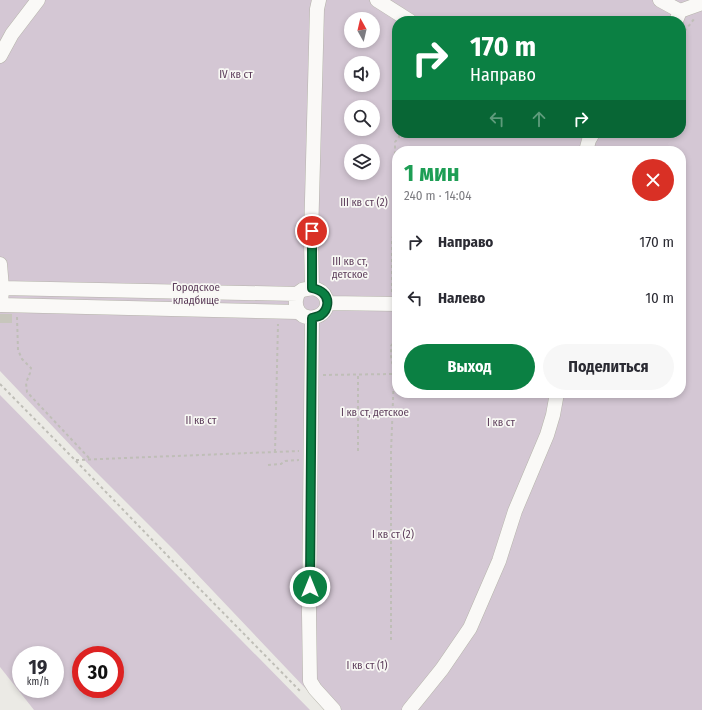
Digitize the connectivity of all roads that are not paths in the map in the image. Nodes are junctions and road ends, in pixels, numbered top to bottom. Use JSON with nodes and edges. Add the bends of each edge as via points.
{"nodes":[{"id":1,"x":38,"y":0,"type":"edge"},
{"id":2,"x":319,"y":0,"type":"edge"},
{"id":3,"x":377,"y":0,"type":"edge"},
{"id":4,"x":660,"y":0,"type":"edge"},
{"id":5,"x":700,"y":9,"type":"edge"},
{"id":6,"x":402,"y":16,"type":"edge"},
{"id":7,"x":678,"y":16,"type":"edge"},
{"id":8,"x":0,"y":56,"type":"edge"},
{"id":9,"x":0,"y":264,"type":"edge"},
{"id":10,"x":312,"y":288,"type":"junction"},
{"id":11,"x":1,"y":294,"type":"edge"},
{"id":12,"x":298,"y":294,"type":"junction"},
{"id":13,"x":328,"y":303,"type":"junction"},
{"id":14,"x":392,"y":304,"type":"edge"},
{"id":15,"x":298,"y":312,"type":"junction"},
{"id":16,"x":312,"y":318,"type":"junction"},
{"id":17,"x":556,"y":398,"type":"edge"},
{"id":18,"x":334,"y":710,"type":"edge"},
{"id":19,"x":409,"y":710,"type":"edge"}],
"edges":[{"from":1,"to":8,"type":"street","via":[[12,34]]},
{"from":2,"to":10,"type":"street"},
{"from":3,"to":6,"type":"street"},
{"from":4,"to":7,"type":"street"},
{"from":5,"to":7,"type":"street"},
{"from":9,"to":11,"type":"street"},
{"from":10,"to":12,"type":"street"},
{"from":10,"to":13,"type":"street","via":[[324,294]]},
{"from":11,"to":12,"type":"street"},
{"from":11,"to":15,"type":"street","via":[[1,305]]},
{"from":12,"to":15,"type":"street"},
{"from":13,"to":14,"type":"street"},
{"from":13,"to":16,"type":"street","via":[[320,315]]},
{"from":15,"to":16,"type":"street"},
{"from":16,"to":18,"type":"street","via":[[310,681]]},
{"from":17,"to":19,"type":"street","via":[[542,448],[515,511],[499,561],[470,628],[442,669]]}]}
